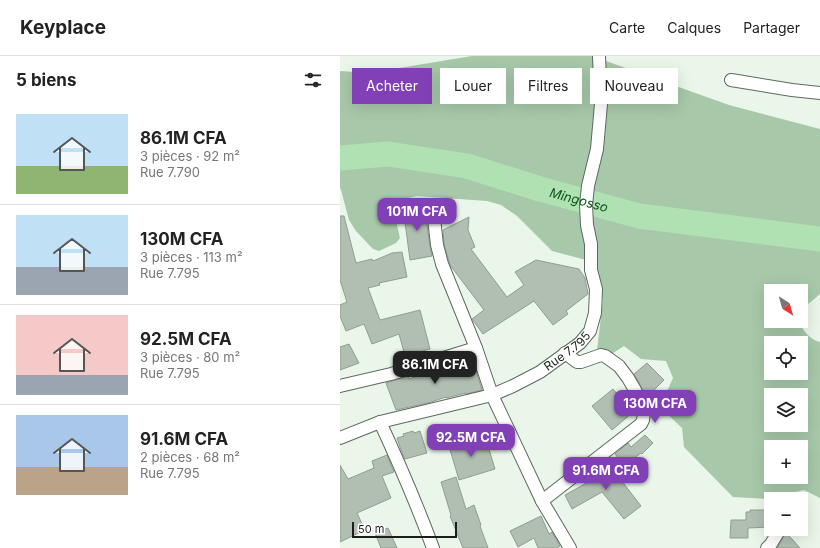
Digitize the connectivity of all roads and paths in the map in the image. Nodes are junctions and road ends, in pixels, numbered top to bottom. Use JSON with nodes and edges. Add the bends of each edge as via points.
{"nodes":[{"id":1,"x":599,"y":56,"type":"edge"},
{"id":2,"x":731,"y":80,"type":"dead end"},
{"id":3,"x":820,"y":93,"type":"edge"},
{"id":4,"x":433,"y":209,"type":"dead end"},
{"id":5,"x":476,"y":348,"type":"junction"},
{"id":6,"x":565,"y":353,"type":"junction"},
{"id":7,"x":340,"y":386,"type":"edge"},
{"id":8,"x":492,"y":395,"type":"junction"},
{"id":9,"x":380,"y":422,"type":"junction"},
{"id":10,"x":340,"y":438,"type":"edge"},
{"id":11,"x":542,"y":500,"type":"junction"},
{"id":12,"x":776,"y":536,"type":"edge"},
{"id":13,"x":433,"y":548,"type":"edge"},
{"id":14,"x":570,"y":548,"type":"edge"},
{"id":15,"x":767,"y":548,"type":"edge"}],
"edges":[{"from":1,"to":6,"type":"street","name":"Rue 7.795","via":[[601,104],[597,149],[586,205],[591,270],[596,289],[595,313],[590,331],[580,343]]},
{"from":2,"to":3,"type":"street"},
{"from":4,"to":5,"type":"street","via":[[442,264]]},
{"from":5,"to":7,"type":"street","via":[[391,374]]},
{"from":5,"to":8,"type":"street"},
{"from":6,"to":8,"type":"street","name":"Rue 7.795","via":[[540,372]]},
{"from":6,"to":11,"type":"street","via":[[577,362],[605,356],[619,366],[635,390],[644,413],[643,420],[635,429]]},
{"from":8,"to":9,"type":"street","name":"Rue 7.795"},
{"from":8,"to":11,"type":"street"},
{"from":9,"to":10,"type":"street","name":"Rue 7.795"},
{"from":9,"to":13,"type":"street"},
{"from":11,"to":14,"type":"street"},
{"from":12,"to":15,"type":"street"}]}
